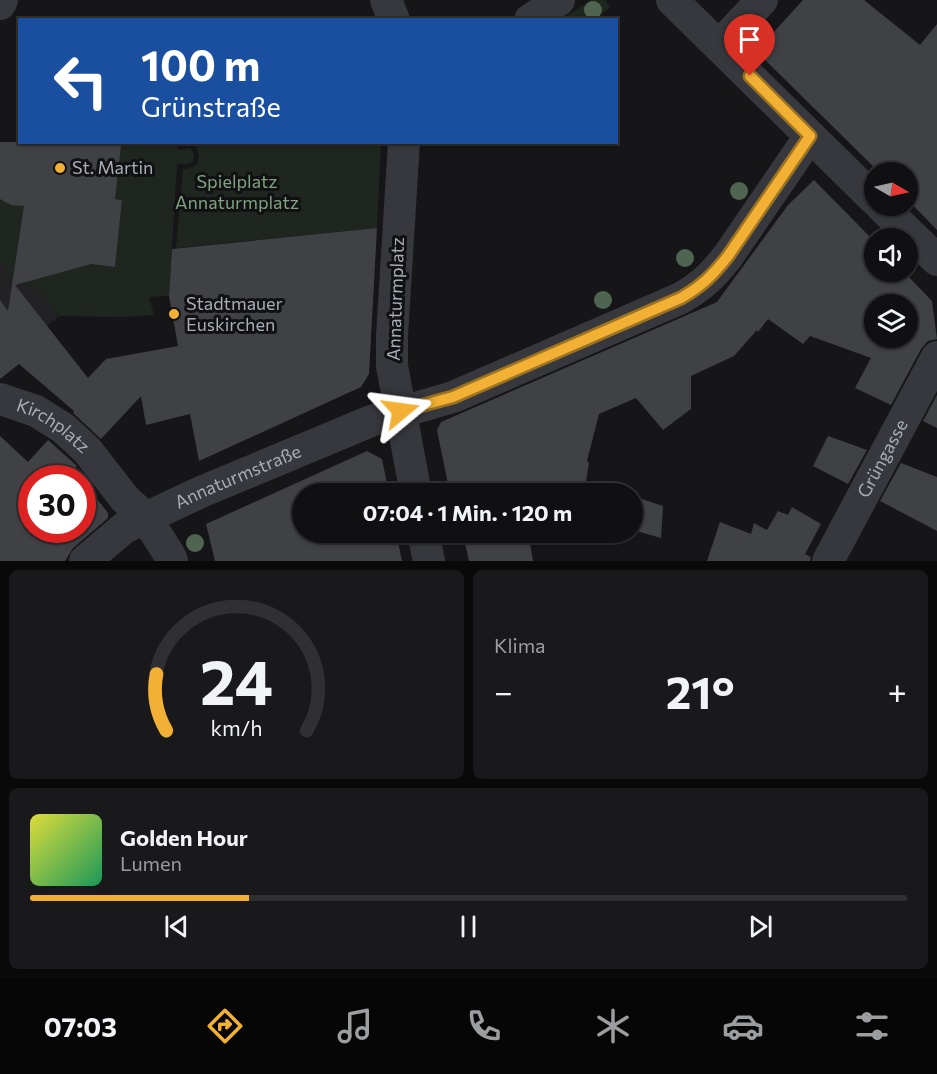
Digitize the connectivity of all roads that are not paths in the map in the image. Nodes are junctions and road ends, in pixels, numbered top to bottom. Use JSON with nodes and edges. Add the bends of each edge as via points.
{"nodes":[{"id":1,"x":2,"y":0,"type":"edge"},
{"id":2,"x":386,"y":0,"type":"edge"},
{"id":3,"x":559,"y":0,"type":"edge"},
{"id":4,"x":672,"y":0,"type":"edge"},
{"id":5,"x":762,"y":0,"type":"edge"},
{"id":6,"x":0,"y":4,"type":"edge"},
{"id":7,"x":393,"y":18,"type":"edge"},
{"id":8,"x":533,"y":18,"type":"edge"},
{"id":9,"x":719,"y":46,"type":"junction"},
{"id":10,"x":810,"y":136,"type":"junction"},
{"id":11,"x":404,"y":144,"type":"edge"},
{"id":12,"x":864,"y":189,"type":"edge"},
{"id":13,"x":891,"y":216,"type":"edge"},
{"id":14,"x":937,"y":260,"type":"edge"},
{"id":15,"x":937,"y":357,"type":"edge"},
{"id":16,"x":0,"y":399,"type":"edge"},
{"id":17,"x":401,"y":411,"type":"junction"},
{"id":18,"x":414,"y":483,"type":"edge"},
{"id":19,"x":146,"y":518,"type":"junction"},
{"id":20,"x":425,"y":543,"type":"edge"},
{"id":21,"x":85,"y":561,"type":"edge"},
{"id":22,"x":172,"y":561,"type":"edge"},
{"id":23,"x":429,"y":561,"type":"edge"},
{"id":24,"x":828,"y":561,"type":"edge"}],
"edges":[{"from":1,"to":6,"type":"street"},
{"from":2,"to":7,"type":"street"},
{"from":3,"to":8,"type":"street"},
{"from":4,"to":9,"type":"street"},
{"from":5,"to":9,"type":"street"},
{"from":9,"to":10,"type":"street"},
{"from":10,"to":12,"type":"street"},
{"from":10,"to":17,"type":"street","via":[[728,256],[697,289],[453,397]]},
{"from":11,"to":17,"type":"street","name":"Annaturmplatz","via":[[392,336],[392,366]]},
{"from":13,"to":14,"type":"street"},
{"from":15,"to":24,"type":"street","name":"Grüngasse"},
{"from":16,"to":19,"type":"street","name":"Kirchplatz","via":[[36,411],[63,428]]},
{"from":17,"to":18,"type":"street","name":"Annaturmplatz"},
{"from":17,"to":19,"type":"street","name":"Annaturmstraße"},
{"from":19,"to":21,"type":"street","name":"Annaturmstraße","via":[[124,528]]},
{"from":19,"to":22,"type":"street","name":"Kirchplatz"},
{"from":20,"to":23,"type":"street"}]}
